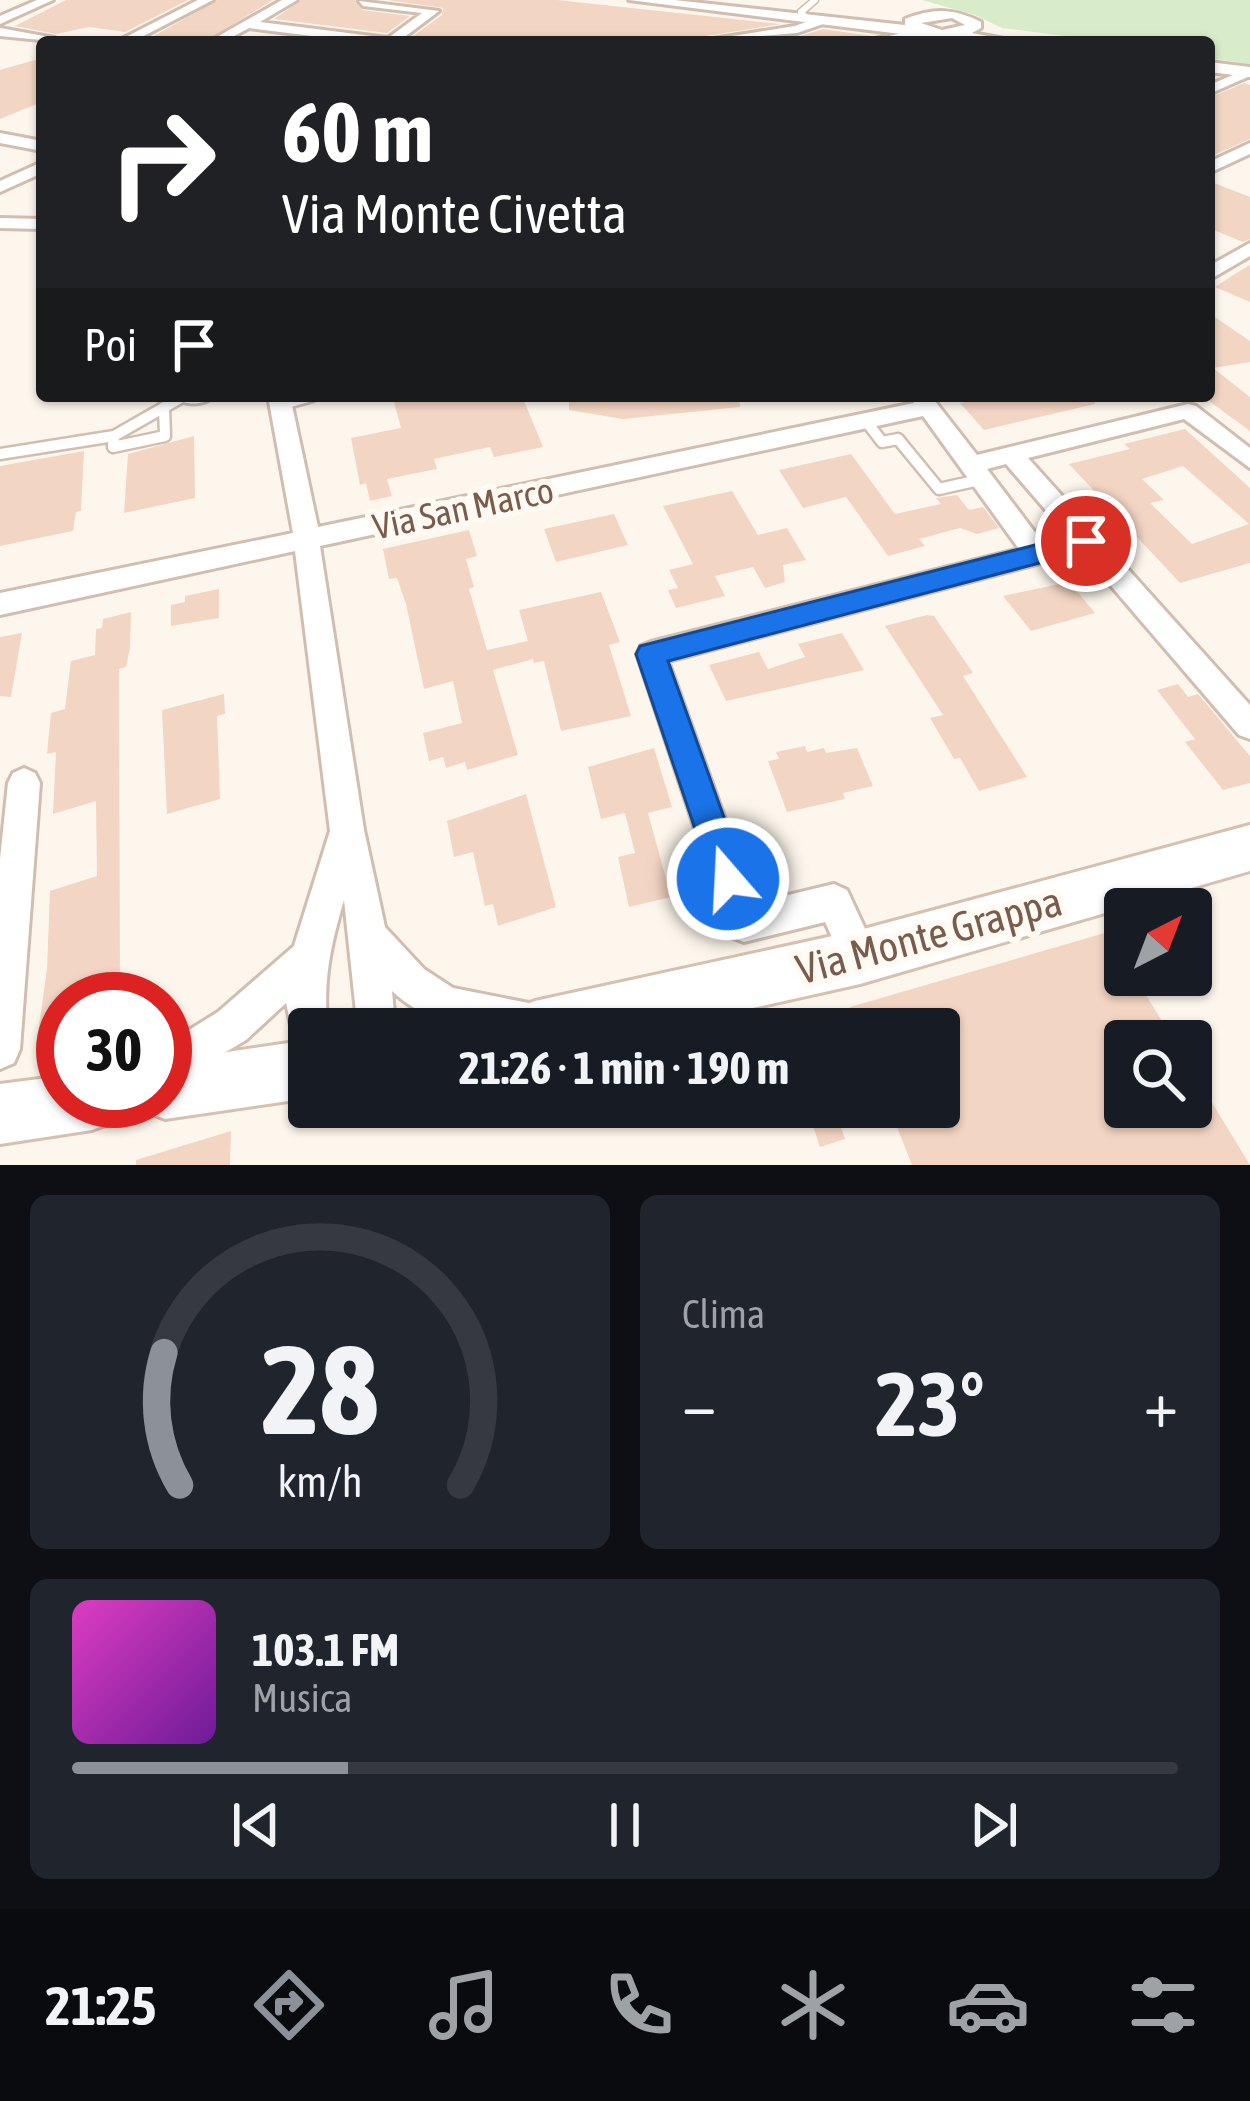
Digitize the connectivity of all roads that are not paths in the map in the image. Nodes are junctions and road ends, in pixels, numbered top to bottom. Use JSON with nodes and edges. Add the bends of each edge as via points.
{"nodes":[{"id":1,"x":47,"y":0,"type":"edge"},
{"id":2,"x":207,"y":0,"type":"edge"},
{"id":3,"x":291,"y":0,"type":"edge"},
{"id":4,"x":636,"y":0,"type":"edge"},
{"id":5,"x":815,"y":0,"type":"edge"},
{"id":6,"x":366,"y":2,"type":"edge"},
{"id":7,"x":347,"y":13,"type":"dead end"},
{"id":8,"x":814,"y":19,"type":"junction"},
{"id":9,"x":0,"y":20,"type":"edge"},
{"id":10,"x":906,"y":22,"type":"edge"},
{"id":11,"x":331,"y":23,"type":"dead end"},
{"id":12,"x":247,"y":24,"type":"junction"},
{"id":13,"x":976,"y":25,"type":"junction"},
{"id":14,"x":0,"y":32,"type":"edge"},
{"id":15,"x":315,"y":32,"type":"junction"},
{"id":16,"x":945,"y":34,"type":"junction"},
{"id":17,"x":134,"y":36,"type":"edge"},
{"id":18,"x":225,"y":36,"type":"edge"},
{"id":19,"x":309,"y":36,"type":"edge"},
{"id":20,"x":345,"y":36,"type":"edge"},
{"id":21,"x":398,"y":36,"type":"edge"},
{"id":22,"x":742,"y":36,"type":"edge"},
{"id":23,"x":962,"y":36,"type":"edge"},
{"id":24,"x":1011,"y":36,"type":"edge"},
{"id":25,"x":36,"y":39,"type":"edge"},
{"id":26,"x":1215,"y":68,"type":"edge"},
{"id":27,"x":1249,"y":72,"type":"edge"},
{"id":28,"x":1215,"y":87,"type":"edge"},
{"id":29,"x":0,"y":138,"type":"edge"},
{"id":30,"x":36,"y":145,"type":"edge"},
{"id":31,"x":1250,"y":148,"type":"edge"},
{"id":32,"x":1215,"y":162,"type":"edge"},
{"id":33,"x":1215,"y":162,"type":"edge"},
{"id":34,"x":36,"y":170,"type":"edge"},
{"id":35,"x":1250,"y":172,"type":"edge"},
{"id":36,"x":0,"y":187,"type":"edge"},
{"id":37,"x":0,"y":223,"type":"edge"},
{"id":38,"x":36,"y":224,"type":"edge"},
{"id":39,"x":1250,"y":248,"type":"edge"},
{"id":40,"x":1215,"y":270,"type":"edge"},
{"id":41,"x":174,"y":402,"type":"edge"},
{"id":42,"x":177,"y":402,"type":"edge"},
{"id":43,"x":279,"y":402,"type":"edge"},
{"id":44,"x":923,"y":402,"type":"edge"},
{"id":45,"x":866,"y":421,"type":"junction"},
{"id":46,"x":115,"y":436,"type":"junction"},
{"id":47,"x":0,"y":454,"type":"edge"},
{"id":48,"x":1011,"y":454,"type":"junction"},
{"id":49,"x":1248,"y":455,"type":"edge"},
{"id":50,"x":974,"y":472,"type":"junction"},
{"id":51,"x":304,"y":541,"type":"junction"},
{"id":52,"x":1086,"y":541,"type":"junction"},
{"id":53,"x":1037,"y":554,"type":"junction"},
{"id":54,"x":0,"y":604,"type":"edge"},
{"id":55,"x":1250,"y":726,"type":"edge"},
{"id":56,"x":24,"y":783,"type":"dead end"},
{"id":57,"x":347,"y":830,"type":"junction"},
{"id":58,"x":1250,"y":848,"type":"edge"},
{"id":59,"x":369,"y":935,"type":"junction"},
{"id":60,"x":309,"y":957,"type":"junction"},
{"id":61,"x":860,"y":957,"type":"junction"},
{"id":62,"x":306,"y":1008,"type":"edge"},
{"id":63,"x":375,"y":1008,"type":"edge"},
{"id":64,"x":450,"y":1008,"type":"edge"},
{"id":65,"x":630,"y":1008,"type":"edge"},
{"id":66,"x":0,"y":1049,"type":"edge"},
{"id":67,"x":192,"y":1051,"type":"edge"},
{"id":68,"x":288,"y":1072,"type":"edge"},
{"id":69,"x":192,"y":1086,"type":"edge"},
{"id":70,"x":36,"y":1109,"type":"edge"},
{"id":71,"x":0,"y":1114,"type":"edge"}],
"edges":[{"from":1,"to":9,"type":"street"},
{"from":2,"to":17,"type":"street"},
{"from":3,"to":12,"type":"street"},
{"from":4,"to":8,"type":"street"},
{"from":5,"to":8,"type":"lane","via":[[801,12]]},
{"from":6,"to":7,"type":"street"},
{"from":6,"to":21,"type":"street","via":[[433,11]]},
{"from":8,"to":10,"type":"street"},
{"from":8,"to":22,"type":"street"},
{"from":10,"to":13,"type":"street","via":[[954,14]]},
{"from":10,"to":16,"type":"street"},
{"from":11,"to":15,"type":"street"},
{"from":12,"to":15,"type":"street"},
{"from":12,"to":18,"type":"street"},
{"from":13,"to":16,"type":"street"},
{"from":13,"to":24,"type":"street"},
{"from":14,"to":25,"type":"street"},
{"from":15,"to":19,"type":"street"},
{"from":15,"to":20,"type":"street"},
{"from":16,"to":23,"type":"street"},
{"from":26,"to":27,"type":"street"},
{"from":27,"to":28,"type":"street"},
{"from":29,"to":30,"type":"street"},
{"from":31,"to":32,"type":"street"},
{"from":33,"to":35,"type":"street"},
{"from":34,"to":36,"type":"street"},
{"from":37,"to":38,"type":"street"},
{"from":39,"to":40,"type":"street"},
{"from":41,"to":46,"type":"lane"},
{"from":42,"to":46,"type":"lane","via":[[165,436],[113,447]]},
{"from":43,"to":51,"type":"street"},
{"from":44,"to":45,"type":"street","name":"Via San Marco"},
{"from":44,"to":50,"type":"street"},
{"from":45,"to":50,"type":"lane","via":[[883,442],[898,439],[939,489]]},
{"from":45,"to":51,"type":"street","name":"Via San Marco"},
{"from":46,"to":47,"type":"lane"},
{"from":48,"to":49,"type":"street","via":[[1188,411]]},
{"from":48,"to":50,"type":"street"},
{"from":48,"to":52,"type":"street"},
{"from":50,"to":53,"type":"street"},
{"from":51,"to":54,"type":"street","name":"Via San Marco"},
{"from":51,"to":57,"type":"street"},
{"from":52,"to":53,"type":"street"},
{"from":52,"to":55,"type":"street"},
{"from":53,"to":61,"type":"street","via":[[650,654],[744,924],[834,902]]},
{"from":56,"to":66,"type":"street"},
{"from":57,"to":59,"type":"street"},
{"from":57,"to":60,"type":"street"},
{"from":58,"to":61,"type":"main road","name":"Via Monte Grappa"},
{"from":59,"to":63,"type":"street"},
{"from":59,"to":64,"type":"street","via":[[399,977]]},
{"from":60,"to":62,"type":"street"},
{"from":60,"to":67,"type":"street","via":[[232,1027]]},
{"from":61,"to":65,"type":"main road","name":"Via Monte Grappa"},
{"from":68,"to":69,"type":"main road"},
{"from":70,"to":71,"type":"main road"}]}
